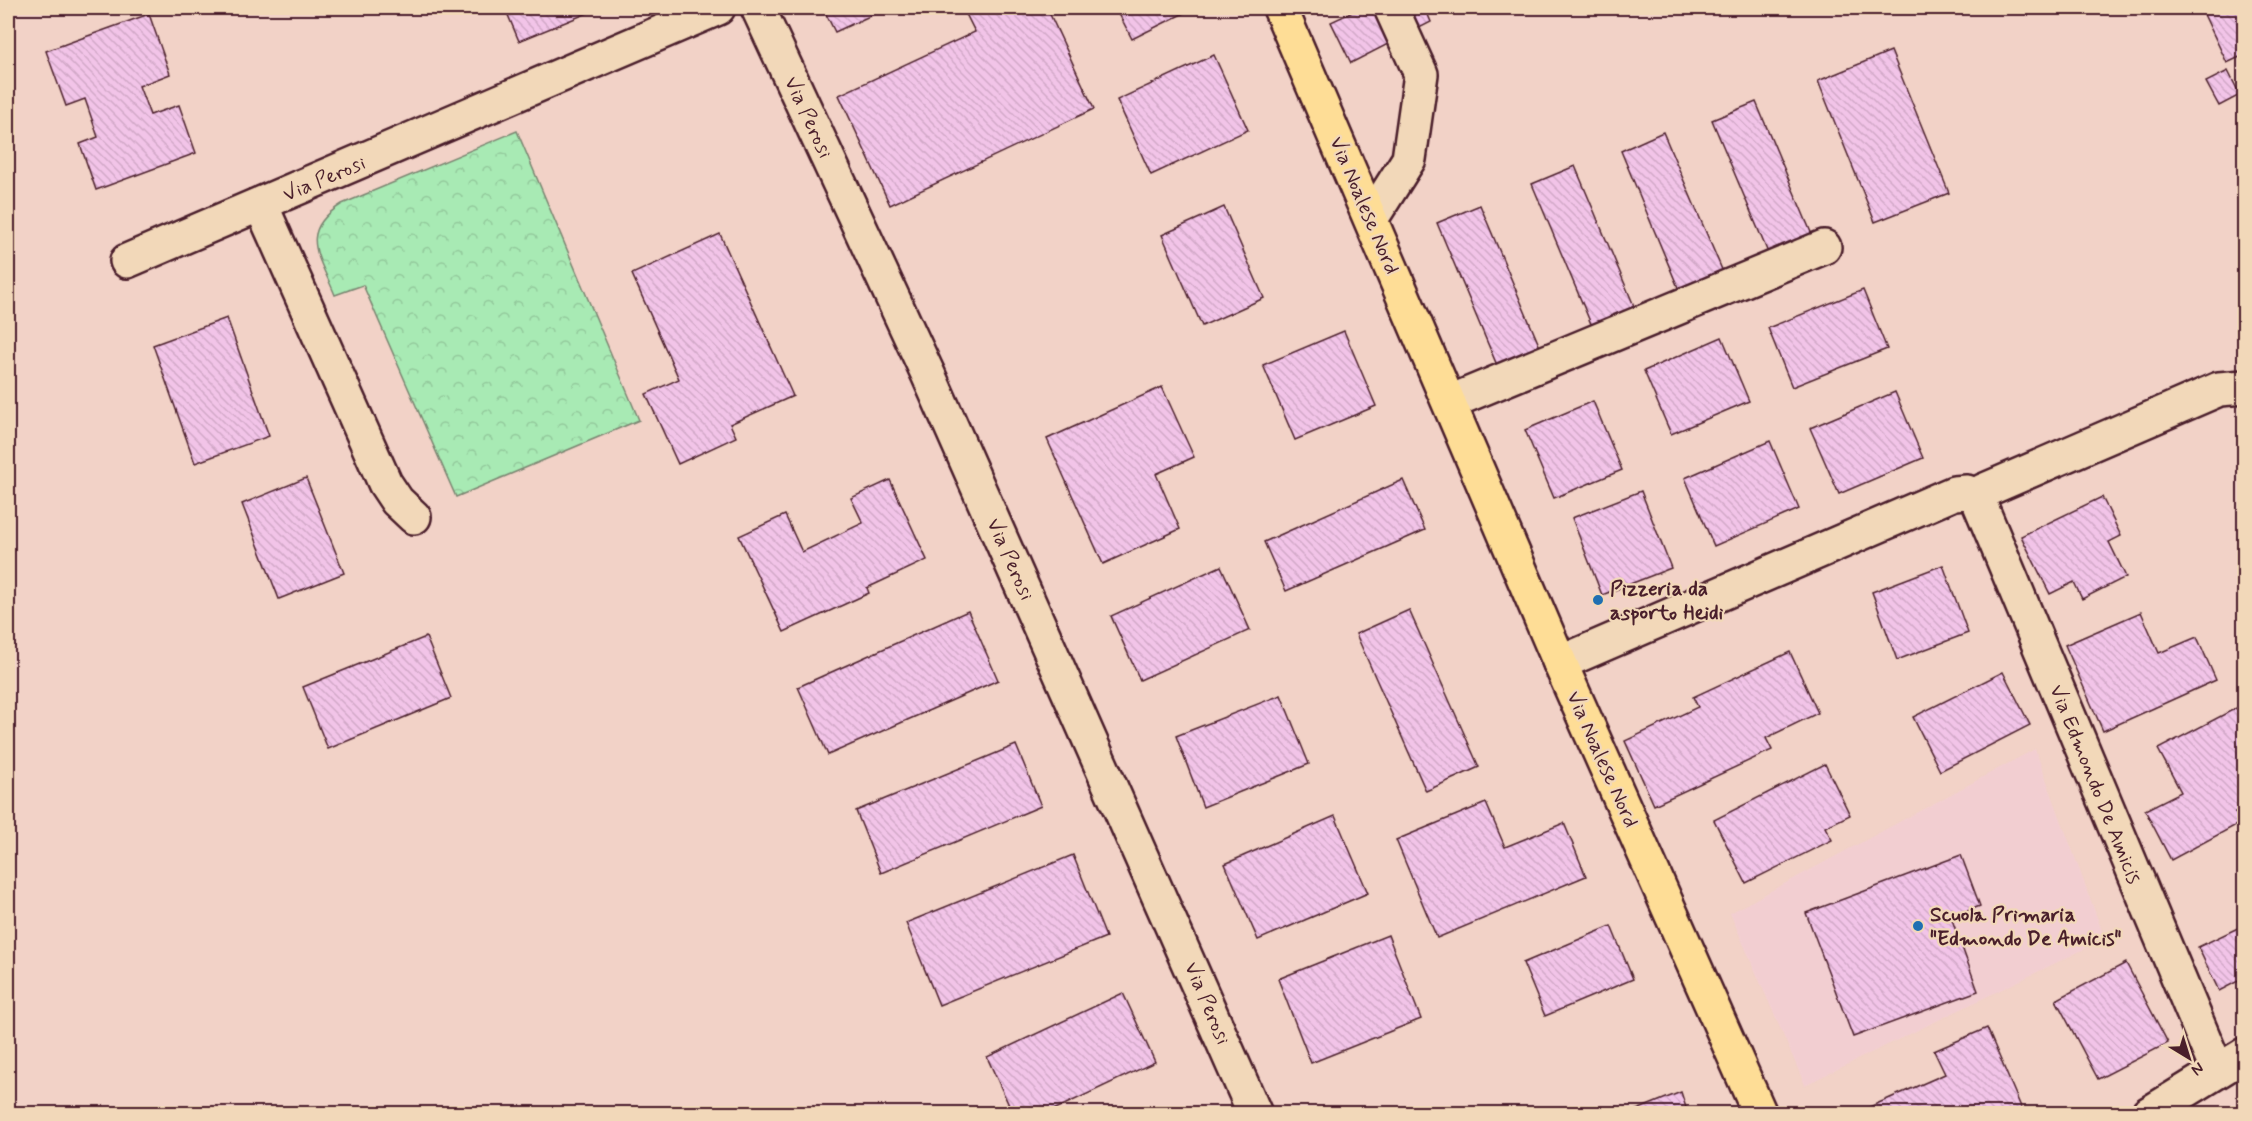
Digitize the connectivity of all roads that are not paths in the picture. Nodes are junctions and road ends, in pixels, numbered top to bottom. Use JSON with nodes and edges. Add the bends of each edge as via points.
{"nodes":[{"id":1,"x":718,"y":8,"type":"edge"},
{"id":2,"x":758,"y":8,"type":"edge"},
{"id":3,"x":1280,"y":8,"type":"edge"},
{"id":4,"x":1391,"y":8,"type":"edge"},
{"id":5,"x":261,"y":205,"type":"junction"},
{"id":6,"x":1371,"y":219,"type":"junction"},
{"id":7,"x":1824,"y":247,"type":"dead end"},
{"id":8,"x":127,"y":261,"type":"dead end"},
{"id":9,"x":2244,"y":387,"type":"edge"},
{"id":10,"x":1450,"y":402,"type":"junction"},
{"id":11,"x":1977,"y":497,"type":"junction"},
{"id":12,"x":414,"y":517,"type":"dead end"},
{"id":13,"x":1560,"y":663,"type":"junction"},
{"id":14,"x":2231,"y":1063,"type":"edge"},
{"id":15,"x":1255,"y":1113,"type":"edge"},
{"id":16,"x":1760,"y":1113,"type":"edge"},
{"id":17,"x":2148,"y":1113,"type":"edge"}],
"edges":[{"from":1,"to":5,"type":"street","name":"Via Perosi"},
{"from":2,"to":15,"type":"street","name":"Via Perosi","via":[[928,374]]},
{"from":3,"to":6,"type":"main road","name":"Via Noalese Nord"},
{"from":4,"to":6,"type":"street","via":[[1420,74],[1409,159]]},
{"from":5,"to":8,"type":"street","name":"Via Perosi"},
{"from":5,"to":12,"type":"street","name":"Via Perosi","via":[[385,483]]},
{"from":6,"to":10,"type":"main road","name":"Via Noalese Nord"},
{"from":7,"to":10,"type":"street"},
{"from":9,"to":11,"type":"street","via":[[2219,389],[1983,491]]},
{"from":10,"to":13,"type":"main road","name":"Via Noalese Nord"},
{"from":11,"to":13,"type":"street","via":[[1967,492],[1954,493]]},
{"from":11,"to":14,"type":"street","name":"Via Edmondo De Amicis"},
{"from":13,"to":16,"type":"main road","name":"Via Noalese Nord"},
{"from":14,"to":17,"type":"street"}]}
